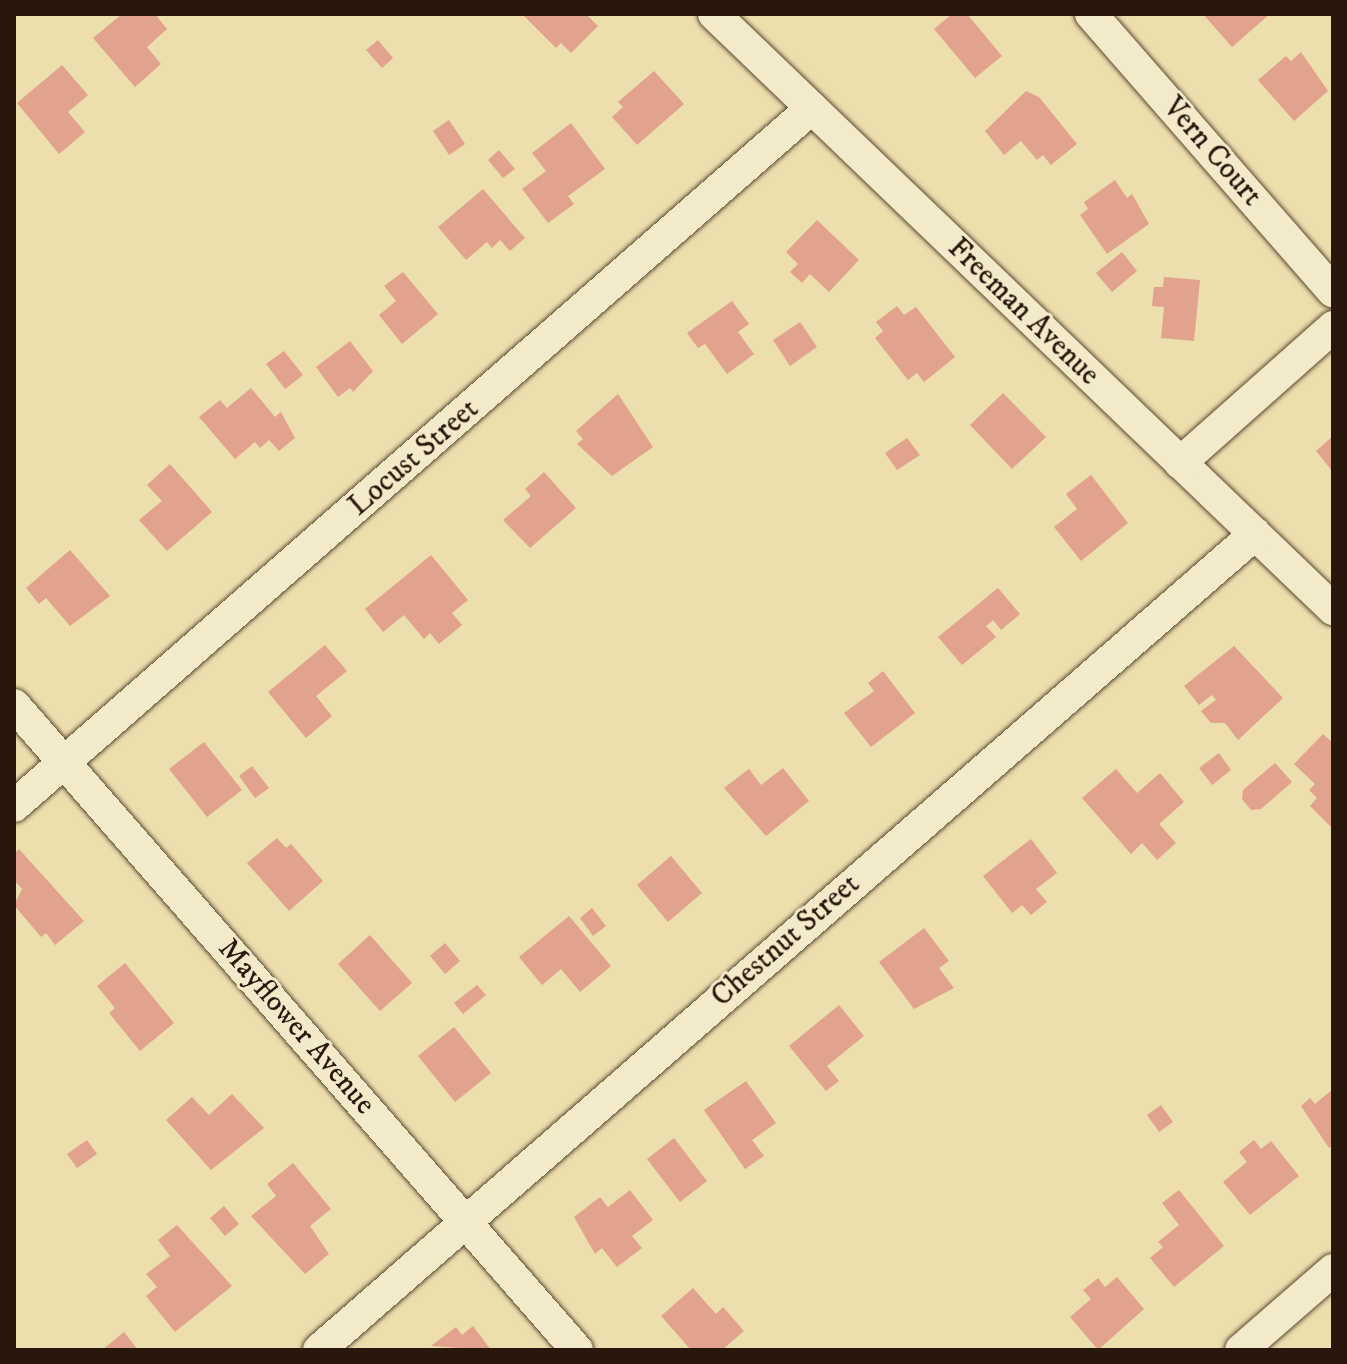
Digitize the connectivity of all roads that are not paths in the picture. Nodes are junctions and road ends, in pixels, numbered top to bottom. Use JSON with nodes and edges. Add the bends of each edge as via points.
{"nodes":[{"id":1,"x":714,"y":14,"type":"edge"},
{"id":2,"x":1091,"y":14,"type":"edge"},
{"id":3,"x":812,"y":108,"type":"junction"},
{"id":4,"x":1333,"y":291,"type":"edge"},
{"id":5,"x":1333,"y":327,"type":"edge"},
{"id":6,"x":1180,"y":463,"type":"junction"},
{"id":7,"x":1255,"y":534,"type":"junction"},
{"id":8,"x":1333,"y":609,"type":"edge"},
{"id":9,"x":14,"y":705,"type":"edge"},
{"id":10,"x":64,"y":762,"type":"junction"},
{"id":11,"x":14,"y":806,"type":"edge"},
{"id":12,"x":465,"y":1222,"type":"junction"},
{"id":13,"x":1333,"y":1270,"type":"edge"},
{"id":14,"x":319,"y":1350,"type":"edge"},
{"id":15,"x":577,"y":1350,"type":"edge"},
{"id":16,"x":1241,"y":1350,"type":"edge"}],
"edges":[{"from":1,"to":3,"type":"street","name":"Freeman Avenue"},
{"from":2,"to":4,"type":"street","name":"Vern Court"},
{"from":3,"to":6,"type":"street","name":"Freeman Avenue"},
{"from":3,"to":10,"type":"street","name":"Locust Street"},
{"from":5,"to":6,"type":"street"},
{"from":6,"to":7,"type":"street","name":"Freeman Avenue"},
{"from":7,"to":8,"type":"street","name":"Freeman Avenue"},
{"from":7,"to":12,"type":"street","name":"Chestnut Street"},
{"from":9,"to":10,"type":"street","name":"Mayflower Avenue"},
{"from":10,"to":11,"type":"street","name":"Locust Street"},
{"from":10,"to":12,"type":"street","name":"Mayflower Avenue"},
{"from":12,"to":14,"type":"street","name":"Chestnut Street"},
{"from":12,"to":15,"type":"street","name":"Mayflower Avenue"},
{"from":13,"to":16,"type":"street"}]}
